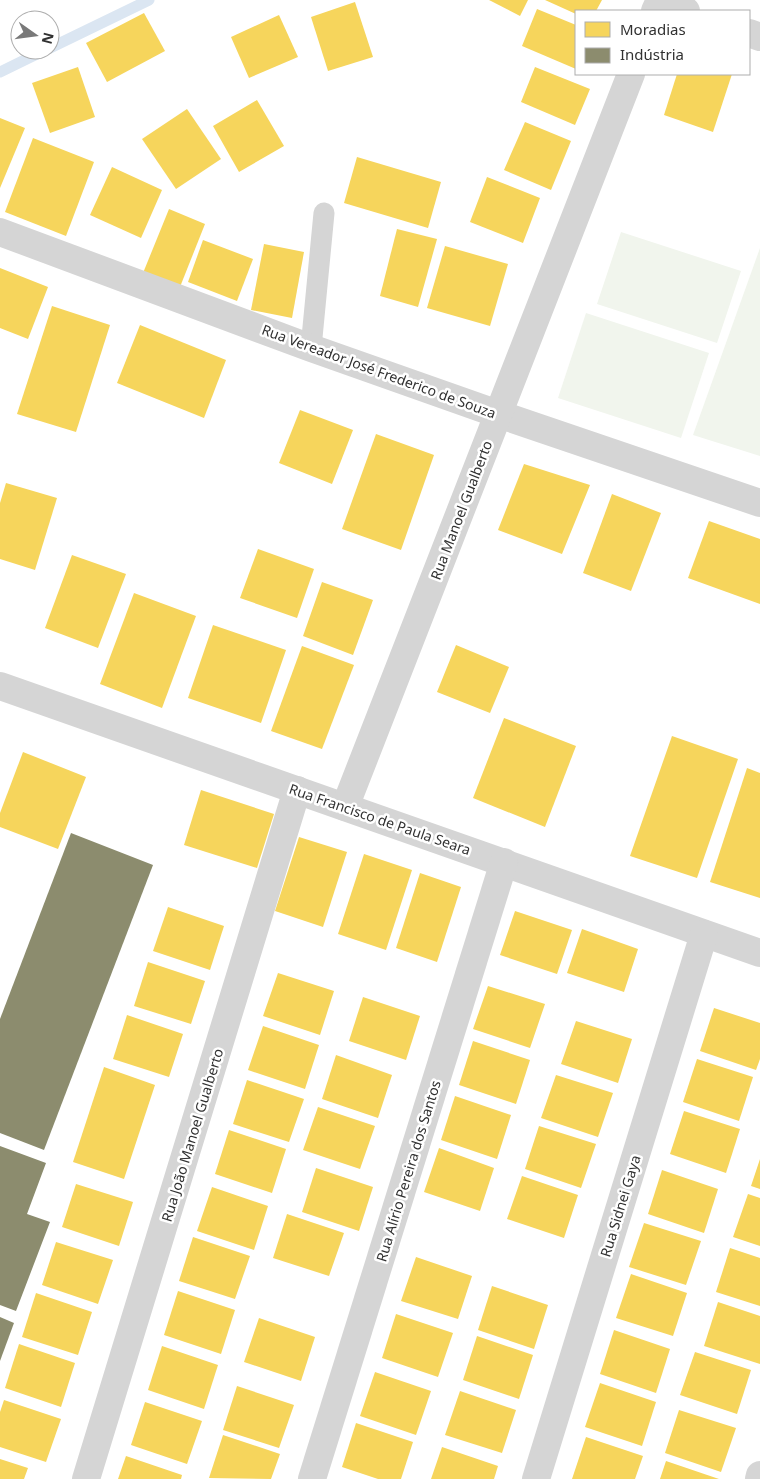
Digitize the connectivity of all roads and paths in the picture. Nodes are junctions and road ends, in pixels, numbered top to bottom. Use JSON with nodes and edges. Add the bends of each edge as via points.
{"nodes":[{"id":1,"x":657,"y":6,"type":"edge"},
{"id":2,"x":680,"y":10,"type":"edge"},
{"id":3,"x":631,"y":75,"type":"edge"},
{"id":4,"x":324,"y":213,"type":"dead end"},
{"id":5,"x":0,"y":232,"type":"edge"},
{"id":6,"x":311,"y":348,"type":"junction"},
{"id":7,"x":498,"y":414,"type":"junction"},
{"id":8,"x":760,"y":503,"type":"edge"},
{"id":9,"x":0,"y":686,"type":"edge"},
{"id":10,"x":297,"y":790,"type":"junction"},
{"id":11,"x":345,"y":807,"type":"junction"},
{"id":12,"x":504,"y":862,"type":"junction"},
{"id":13,"x":704,"y":934,"type":"junction"},
{"id":14,"x":760,"y":953,"type":"edge"},
{"id":15,"x":760,"y":1475,"type":"edge"},
{"id":16,"x":86,"y":1479,"type":"edge"},
{"id":17,"x":312,"y":1479,"type":"edge"},
{"id":18,"x":536,"y":1479,"type":"edge"},
{"id":19,"x":759,"y":1479,"type":"edge"}],
"edges":[{"from":1,"to":2,"type":"street"},
{"from":3,"to":7,"type":"street","name":"Rua Manoel Gualberto"},
{"from":4,"to":6,"type":"lane"},
{"from":5,"to":6,"type":"street","name":"Rua Vereador José Frederico de Souza"},
{"from":6,"to":7,"type":"street","name":"Rua Vereador José Frederico de Souza"},
{"from":7,"to":8,"type":"street","name":"Rua Vereador José Frederico de Souza"},
{"from":7,"to":11,"type":"street","name":"Rua Manoel Gualberto"},
{"from":9,"to":10,"type":"street","name":"Rua Francisco de Paula Seara"},
{"from":10,"to":11,"type":"street","name":"Rua Francisco de Paula Seara"},
{"from":10,"to":16,"type":"street","name":"Rua João Manoel Gualberto"},
{"from":11,"to":12,"type":"street","name":"Rua Francisco de Paula Seara"},
{"from":12,"to":13,"type":"street","name":"Rua Francisco de Paula Seara"},
{"from":12,"to":17,"type":"street","name":"Rua Alírio Pereira dos Santos"},
{"from":13,"to":14,"type":"street","name":"Rua Francisco de Paula Seara"},
{"from":13,"to":18,"type":"street","name":"Rua Sidnei Gaya"},
{"from":15,"to":19,"type":"street"}]}
